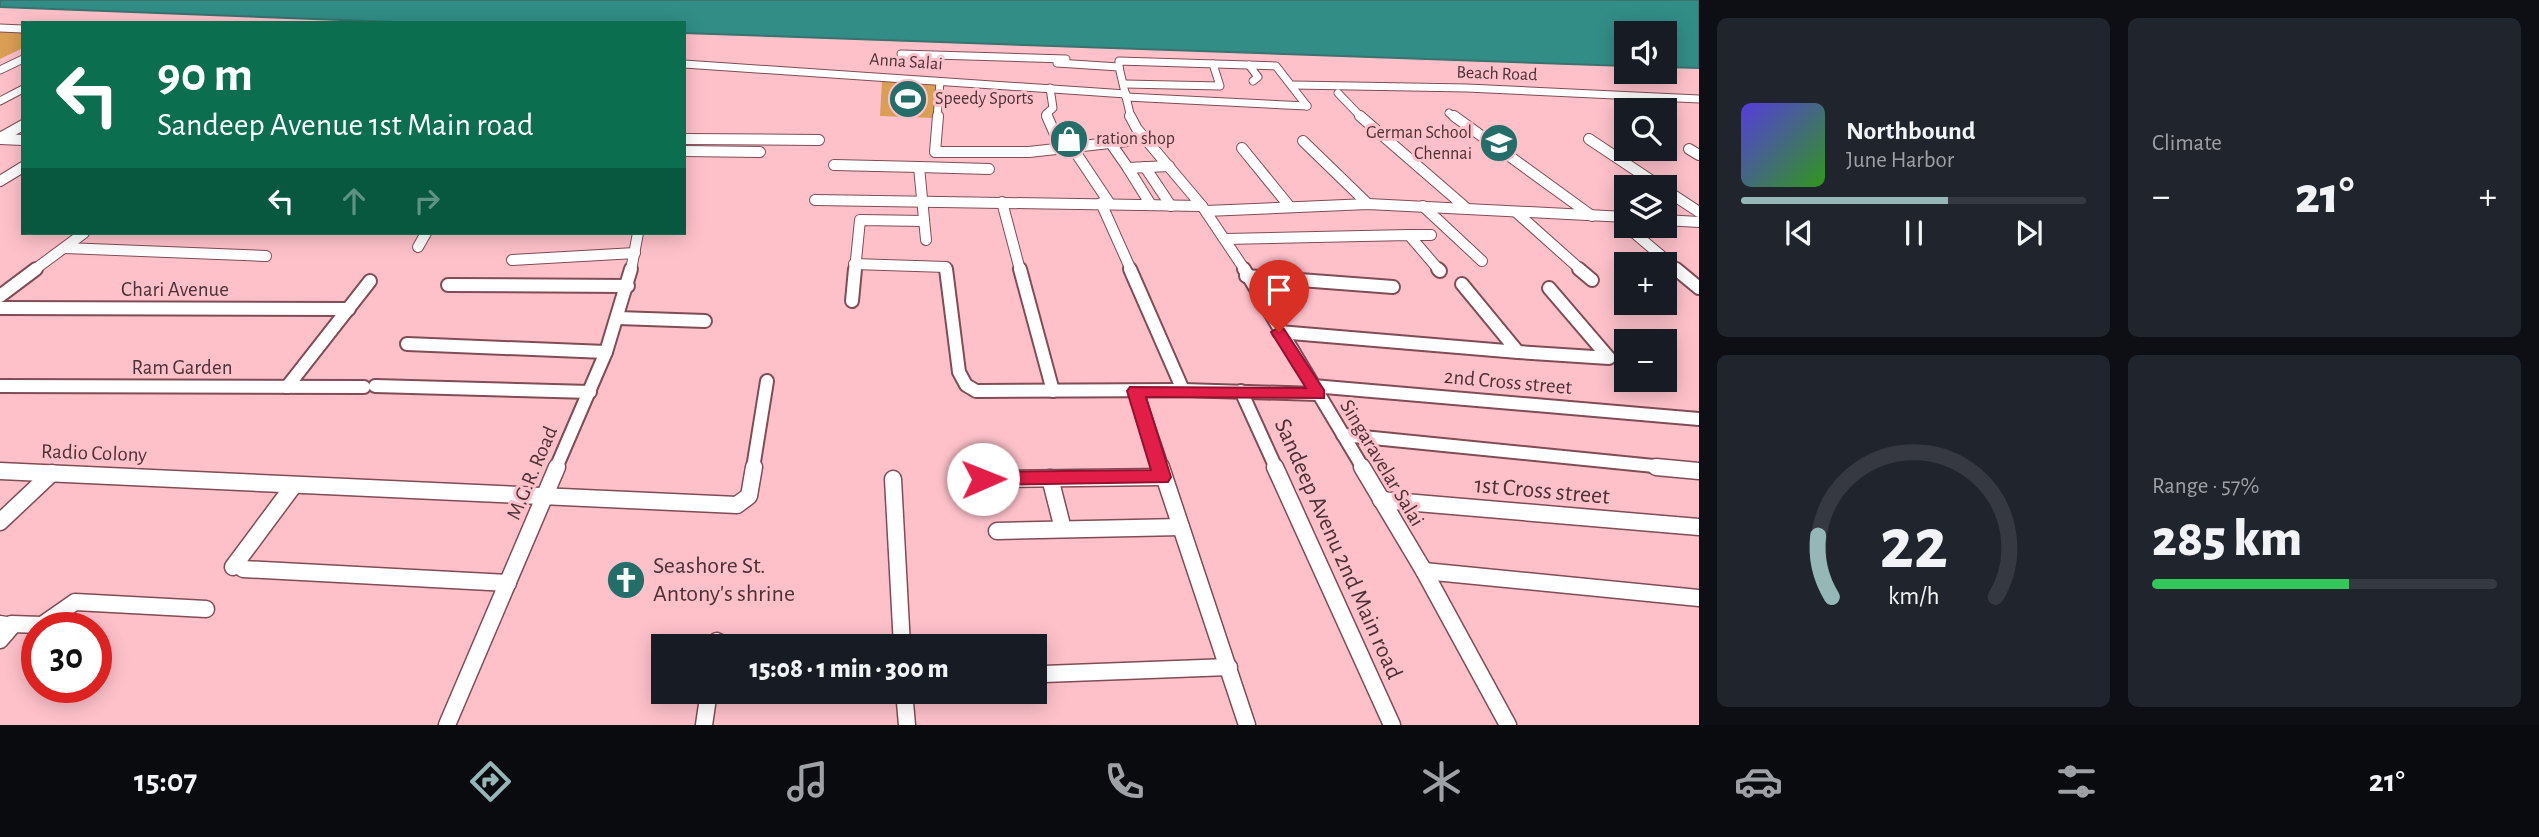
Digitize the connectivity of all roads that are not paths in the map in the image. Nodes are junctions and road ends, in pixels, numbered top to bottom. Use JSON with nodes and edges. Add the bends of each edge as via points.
{"nodes":[{"id":1,"x":0,"y":28,"type":"edge"},
{"id":2,"x":21,"y":29,"type":"edge"},
{"id":3,"x":901,"y":54,"type":"dead end"},
{"id":4,"x":21,"y":61,"type":"edge"},
{"id":5,"x":1057,"y":63,"type":"dead end"},
{"id":6,"x":686,"y":64,"type":"edge"},
{"id":7,"x":1119,"y":64,"type":"junction"},
{"id":8,"x":1213,"y":64,"type":"junction"},
{"id":9,"x":1249,"y":65,"type":"junction"},
{"id":10,"x":0,"y":70,"type":"edge"},
{"id":11,"x":1176,"y":70,"type":"junction"},
{"id":12,"x":1253,"y":81,"type":"dead end"},
{"id":13,"x":940,"y":82,"type":"junction"},
{"id":14,"x":1293,"y":84,"type":"junction"},
{"id":15,"x":1188,"y":85,"type":"junction"},
{"id":16,"x":1050,"y":89,"type":"junction"},
{"id":17,"x":21,"y":90,"type":"edge"},
{"id":18,"x":1125,"y":92,"type":"junction"},
{"id":19,"x":1338,"y":93,"type":"dead end"},
{"id":20,"x":1699,"y":100,"type":"edge"},
{"id":21,"x":0,"y":101,"type":"edge"},
{"id":22,"x":1307,"y":106,"type":"joint"},
{"id":23,"x":1449,"y":113,"type":"dead end"},
{"id":24,"x":21,"y":126,"type":"edge"},
{"id":25,"x":0,"y":138,"type":"edge"},
{"id":26,"x":686,"y":139,"type":"edge"},
{"id":27,"x":1145,"y":139,"type":"junction"},
{"id":28,"x":1589,"y":139,"type":"dead end"},
{"id":29,"x":21,"y":140,"type":"edge"},
{"id":30,"x":819,"y":140,"type":"dead end"},
{"id":31,"x":1303,"y":141,"type":"dead end"},
{"id":32,"x":1112,"y":145,"type":"dead end"},
{"id":33,"x":1061,"y":148,"type":"junction"},
{"id":34,"x":1242,"y":148,"type":"dead end"},
{"id":35,"x":1689,"y":149,"type":"dead end"},
{"id":36,"x":686,"y":150,"type":"edge"},
{"id":37,"x":1074,"y":150,"type":"dead end"},
{"id":38,"x":760,"y":152,"type":"dead end"},
{"id":39,"x":1699,"y":155,"type":"edge"},
{"id":40,"x":834,"y":165,"type":"dead end"},
{"id":41,"x":1169,"y":166,"type":"junction"},
{"id":42,"x":919,"y":167,"type":"junction"},
{"id":43,"x":1145,"y":167,"type":"junction"},
{"id":44,"x":21,"y":168,"type":"edge"},
{"id":45,"x":1128,"y":168,"type":"junction"},
{"id":46,"x":989,"y":169,"type":"dead end"},
{"id":47,"x":1643,"y":175,"type":"edge"},
{"id":48,"x":0,"y":181,"type":"edge"},
{"id":49,"x":1677,"y":197,"type":"edge"},
{"id":50,"x":815,"y":200,"type":"dead end"},
{"id":51,"x":922,"y":201,"type":"junction"},
{"id":52,"x":1002,"y":202,"type":"junction"},
{"id":53,"x":1105,"y":204,"type":"junction"},
{"id":54,"x":1368,"y":204,"type":"junction"},
{"id":55,"x":1151,"y":205,"type":"junction"},
{"id":56,"x":1171,"y":205,"type":"junction"},
{"id":57,"x":1423,"y":206,"type":"junction"},
{"id":58,"x":1290,"y":207,"type":"junction"},
{"id":59,"x":1465,"y":207,"type":"junction"},
{"id":60,"x":1204,"y":209,"type":"junction"},
{"id":61,"x":1516,"y":212,"type":"junction"},
{"id":62,"x":1699,"y":212,"type":"edge"},
{"id":63,"x":1592,"y":216,"type":"junction"},
{"id":64,"x":1614,"y":216,"type":"edge"},
{"id":65,"x":924,"y":220,"type":"junction"},
{"id":66,"x":1677,"y":220,"type":"edge"},
{"id":67,"x":1682,"y":221,"type":"junction"},
{"id":68,"x":1699,"y":222,"type":"edge"},
{"id":69,"x":1699,"y":234,"type":"edge"},
{"id":70,"x":81,"y":235,"type":"edge"},
{"id":71,"x":425,"y":235,"type":"edge"},
{"id":72,"x":638,"y":235,"type":"edge"},
{"id":73,"x":1409,"y":235,"type":"junction"},
{"id":74,"x":1430,"y":235,"type":"dead end"},
{"id":75,"x":1640,"y":238,"type":"edge"},
{"id":76,"x":926,"y":240,"type":"dead end"},
{"id":77,"x":1226,"y":240,"type":"junction"},
{"id":78,"x":418,"y":247,"type":"dead end"},
{"id":79,"x":65,"y":248,"type":"junction"},
{"id":80,"x":635,"y":253,"type":"junction"},
{"id":81,"x":266,"y":256,"type":"dead end"},
{"id":82,"x":512,"y":260,"type":"dead end"},
{"id":83,"x":1482,"y":261,"type":"dead end"},
{"id":84,"x":854,"y":264,"type":"junction"},
{"id":85,"x":1440,"y":271,"type":"dead end"},
{"id":86,"x":1246,"y":276,"type":"junction"},
{"id":87,"x":1592,"y":280,"type":"dead end"},
{"id":88,"x":370,"y":281,"type":"dead end"},
{"id":89,"x":1462,"y":284,"type":"dead end"},
{"id":90,"x":448,"y":285,"type":"dead end"},
{"id":91,"x":628,"y":286,"type":"junction"},
{"id":92,"x":1393,"y":287,"type":"dead end"},
{"id":93,"x":1549,"y":288,"type":"dead end"},
{"id":94,"x":1699,"y":288,"type":"edge"},
{"id":95,"x":0,"y":296,"type":"edge"},
{"id":96,"x":852,"y":301,"type":"dead end"},
{"id":97,"x":0,"y":308,"type":"edge"},
{"id":98,"x":349,"y":309,"type":"junction"},
{"id":99,"x":618,"y":318,"type":"junction"},
{"id":100,"x":705,"y":321,"type":"dead end"},
{"id":101,"x":1279,"y":332,"type":"junction"},
{"id":102,"x":407,"y":344,"type":"dead end"},
{"id":103,"x":606,"y":352,"type":"junction"},
{"id":104,"x":1518,"y":352,"type":"junction"},
{"id":105,"x":767,"y":381,"type":"dead end"},
{"id":106,"x":0,"y":386,"type":"edge"},
{"id":107,"x":287,"y":387,"type":"junction"},
{"id":108,"x":1183,"y":390,"type":"junction"},
{"id":109,"x":1316,"y":390,"type":"junction"},
{"id":110,"x":1054,"y":391,"type":"junction"},
{"id":111,"x":1136,"y":391,"type":"junction"},
{"id":112,"x":1241,"y":391,"type":"junction"},
{"id":113,"x":590,"y":392,"type":"junction"},
{"id":114,"x":1699,"y":419,"type":"edge"},
{"id":115,"x":1343,"y":435,"type":"junction"},
{"id":116,"x":0,"y":471,"type":"edge"},
{"id":117,"x":1699,"y":471,"type":"edge"},
{"id":118,"x":52,"y":473,"type":"junction"},
{"id":119,"x":1162,"y":477,"type":"junction"},
{"id":120,"x":1050,"y":478,"type":"junction"},
{"id":121,"x":893,"y":479,"type":"dead end"},
{"id":122,"x":983,"y":479,"type":"dead end"},
{"id":123,"x":294,"y":485,"type":"junction"},
{"id":124,"x":545,"y":495,"type":"junction"},
{"id":125,"x":1381,"y":500,"type":"junction"},
{"id":126,"x":0,"y":522,"type":"edge"},
{"id":127,"x":1181,"y":527,"type":"junction"},
{"id":128,"x":1699,"y":527,"type":"edge"},
{"id":129,"x":1063,"y":529,"type":"junction"},
{"id":130,"x":997,"y":531,"type":"dead end"},
{"id":131,"x":1424,"y":570,"type":"junction"},
{"id":132,"x":509,"y":583,"type":"junction"},
{"id":133,"x":1699,"y":598,"type":"edge"},
{"id":134,"x":206,"y":609,"type":"dead end"},
{"id":135,"x":6,"y":624,"type":"edge"},
{"id":136,"x":901,"y":634,"type":"edge"},
{"id":137,"x":0,"y":640,"type":"edge"},
{"id":138,"x":1228,"y":667,"type":"junction"},
{"id":139,"x":1047,"y":674,"type":"edge"},
{"id":140,"x":707,"y":704,"type":"edge"},
{"id":141,"x":905,"y":704,"type":"edge"},
{"id":142,"x":447,"y":725,"type":"edge"},
{"id":143,"x":704,"y":725,"type":"edge"},
{"id":144,"x":906,"y":725,"type":"edge"},
{"id":145,"x":1247,"y":725,"type":"edge"},
{"id":146,"x":1392,"y":725,"type":"edge"},
{"id":147,"x":1508,"y":725,"type":"edge"}],
"edges":[{"from":1,"to":2,"type":"street"},
{"from":3,"to":7,"type":"street"},
{"from":4,"to":10,"type":"street"},
{"from":5,"to":7,"type":"street"},
{"from":6,"to":13,"type":"street","name":"Anna Salai"},
{"from":7,"to":11,"type":"street"},
{"from":7,"to":18,"type":"street","name":"Singaravelar Salai"},
{"from":8,"to":9,"type":"street"},
{"from":8,"to":11,"type":"street"},
{"from":8,"to":15,"type":"street","via":[[1221,85]]},
{"from":9,"to":12,"type":"street","via":[[1258,77]]},
{"from":9,"to":14,"type":"street","via":[[1276,66]]},
{"from":11,"to":15,"type":"street"},
{"from":13,"to":16,"type":"street","name":"Anna Salai"},
{"from":13,"to":33,"type":"street","via":[[934,152]]},
{"from":14,"to":20,"type":"street","name":"Beach Road"},
{"from":14,"to":22,"type":"street"},
{"from":15,"to":18,"type":"street"},
{"from":16,"to":18,"type":"street","name":"Anna Salai"},
{"from":16,"to":33,"type":"street","via":[[1053,108],[1046,114]]},
{"from":17,"to":21,"type":"street"},
{"from":18,"to":22,"type":"street","name":"Anna Salai"},
{"from":18,"to":27,"type":"street","name":"Singaravelar Salai","via":[[1131,119]]},
{"from":19,"to":59,"type":"street"},
{"from":23,"to":63,"type":"street"},
{"from":24,"to":25,"type":"street"},
{"from":25,"to":29,"type":"street"},
{"from":26,"to":30,"type":"street"},
{"from":27,"to":33,"type":"street"},
{"from":27,"to":41,"type":"street","name":"Singaravelar Salai"},
{"from":28,"to":47,"type":"street"},
{"from":31,"to":54,"type":"street"},
{"from":32,"to":45,"type":"street"},
{"from":34,"to":58,"type":"street"},
{"from":35,"to":39,"type":"street"},
{"from":36,"to":38,"type":"street"},
{"from":37,"to":53,"type":"street"},
{"from":40,"to":42,"type":"street"},
{"from":41,"to":43,"type":"street"},
{"from":41,"to":60,"type":"street","name":"Singaravelar Salai"},
{"from":42,"to":46,"type":"street"},
{"from":42,"to":51,"type":"street"},
{"from":43,"to":45,"type":"street"},
{"from":43,"to":56,"type":"street"},
{"from":44,"to":48,"type":"street"},
{"from":45,"to":55,"type":"street"},
{"from":49,"to":62,"type":"street"},
{"from":50,"to":51,"type":"street"},
{"from":51,"to":52,"type":"street"},
{"from":51,"to":65,"type":"street"},
{"from":52,"to":53,"type":"street"},
{"from":52,"to":110,"type":"street"},
{"from":53,"to":55,"type":"street"},
{"from":53,"to":108,"type":"street"},
{"from":54,"to":57,"type":"street"},
{"from":54,"to":58,"type":"street"},
{"from":55,"to":56,"type":"street"},
{"from":56,"to":60,"type":"street"},
{"from":57,"to":59,"type":"street"},
{"from":57,"to":83,"type":"street"},
{"from":58,"to":60,"type":"street"},
{"from":59,"to":61,"type":"street"},
{"from":60,"to":77,"type":"street","name":"Singaravelar Salai"},
{"from":61,"to":63,"type":"street"},
{"from":61,"to":87,"type":"street"},
{"from":63,"to":64,"type":"street"},
{"from":65,"to":76,"type":"street"},
{"from":65,"to":84,"type":"street","via":[[860,220]]},
{"from":66,"to":67,"type":"street"},
{"from":67,"to":68,"type":"street"},
{"from":67,"to":69,"type":"street"},
{"from":70,"to":79,"type":"street"},
{"from":71,"to":78,"type":"street"},
{"from":72,"to":80,"type":"street","name":"M.G.R. Road"},
{"from":73,"to":74,"type":"street"},
{"from":73,"to":77,"type":"street"},
{"from":73,"to":85,"type":"street"},
{"from":75,"to":94,"type":"street"},
{"from":77,"to":86,"type":"street","name":"Singaravelar Salai"},
{"from":79,"to":81,"type":"street"},
{"from":79,"to":95,"type":"street"},
{"from":80,"to":82,"type":"street"},
{"from":80,"to":91,"type":"street","name":"M.G.R. Road"},
{"from":84,"to":96,"type":"street"},
{"from":84,"to":110,"type":"street","name":"2nd Cross street","via":[[946,267],[959,372],[965,386],[987,393]]},
{"from":86,"to":92,"type":"street"},
{"from":86,"to":101,"type":"street","name":"Singaravelar Salai"},
{"from":88,"to":98,"type":"street"},
{"from":89,"to":104,"type":"street"},
{"from":90,"to":91,"type":"street"},
{"from":91,"to":99,"type":"street","name":"M.G.R. Road"},
{"from":93,"to":104,"type":"street","via":[[1609,358]]},
{"from":97,"to":98,"type":"street","name":"Chari Avenue"},
{"from":98,"to":107,"type":"street"},
{"from":99,"to":100,"type":"street"},
{"from":99,"to":103,"type":"street","name":"M.G.R. Road"},
{"from":101,"to":104,"type":"street"},
{"from":101,"to":109,"type":"street","name":"Singaravelar Salai"},
{"from":102,"to":103,"type":"street"},
{"from":103,"to":113,"type":"street","name":"M.G.R. Road"},
{"from":105,"to":124,"type":"street","name":"Radio Colony","via":[[749,496],[743,503]]},
{"from":106,"to":107,"type":"street","name":"Ram Garden"},
{"from":107,"to":113,"type":"street","name":"Ram Garden"},
{"from":108,"to":111,"type":"street","name":"2nd Cross street"},
{"from":108,"to":112,"type":"street","name":"2nd Cross street"},
{"from":109,"to":112,"type":"street","name":"2nd Cross street"},
{"from":109,"to":114,"type":"street","name":"2nd Cross street","via":[[1370,388]]},
{"from":109,"to":115,"type":"street","name":"Singaravelar Salai"},
{"from":110,"to":111,"type":"street","name":"2nd Cross street"},
{"from":111,"to":119,"type":"street"},
{"from":112,"to":146,"type":"street","name":"Sandeep Avenu 2nd Main road"},
{"from":113,"to":124,"type":"street","name":"M.G.R. Road"},
{"from":115,"to":117,"type":"street"},
{"from":115,"to":125,"type":"street","name":"Singaravelar Salai"},
{"from":116,"to":118,"type":"street","name":"Radio Colony"},
{"from":118,"to":123,"type":"street","name":"Radio Colony"},
{"from":118,"to":126,"type":"street"},
{"from":119,"to":120,"type":"street"},
{"from":119,"to":127,"type":"street"},
{"from":120,"to":122,"type":"street"},
{"from":120,"to":129,"type":"street"},
{"from":121,"to":136,"type":"street"},
{"from":123,"to":124,"type":"street","name":"Radio Colony"},
{"from":123,"to":132,"type":"street","via":[[238,568]]},
{"from":124,"to":132,"type":"street","name":"M.G.R. Road"},
{"from":125,"to":128,"type":"street","name":"1st Cross street"},
{"from":125,"to":131,"type":"street","name":"Singaravelar Salai"},
{"from":127,"to":129,"type":"street"},
{"from":127,"to":138,"type":"street"},
{"from":129,"to":130,"type":"street"},
{"from":131,"to":133,"type":"street"},
{"from":131,"to":147,"type":"street","name":"Singaravelar Salai"},
{"from":132,"to":142,"type":"street","name":"M.G.R. Road"},
{"from":134,"to":135,"type":"street","via":[[75,602],[42,625]]},
{"from":135,"to":137,"type":"street"},
{"from":138,"to":139,"type":"street"},
{"from":138,"to":145,"type":"street"},
{"from":140,"to":143,"type":"street"},
{"from":141,"to":144,"type":"street"}]}
